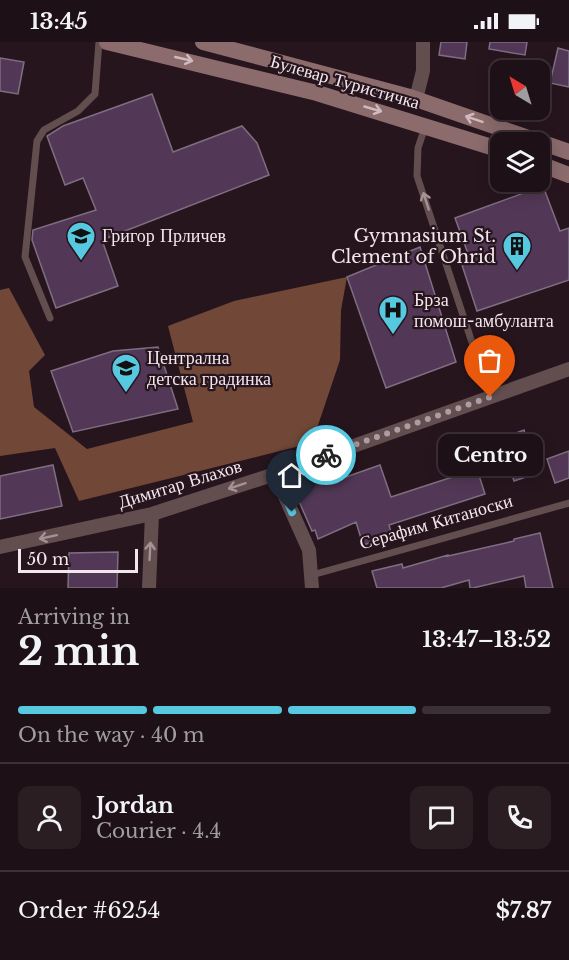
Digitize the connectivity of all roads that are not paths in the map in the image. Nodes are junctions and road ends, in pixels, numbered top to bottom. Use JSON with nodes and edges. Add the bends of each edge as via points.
{"nodes":[{"id":1,"x":99,"y":42,"type":"edge"},
{"id":2,"x":107,"y":42,"type":"edge"},
{"id":3,"x":203,"y":42,"type":"edge"},
{"id":4,"x":423,"y":42,"type":"edge"},
{"id":5,"x":416,"y":99,"type":"junction"},
{"id":6,"x":426,"y":125,"type":"junction"},
{"id":7,"x":490,"y":146,"type":"edge"},
{"id":8,"x":569,"y":152,"type":"edge"},
{"id":9,"x":550,"y":168,"type":"edge"},
{"id":10,"x":569,"y":175,"type":"edge"},
{"id":11,"x":50,"y":318,"type":"dead end"},
{"id":12,"x":569,"y":369,"type":"edge"},
{"id":13,"x":490,"y":397,"type":"junction"},
{"id":14,"x":275,"y":474,"type":"junction"},
{"id":15,"x":569,"y":503,"type":"edge"},
{"id":16,"x":152,"y":514,"type":"junction"},
{"id":17,"x":0,"y":547,"type":"edge"},
{"id":18,"x":312,"y":582,"type":"edge"},
{"id":19,"x":149,"y":588,"type":"edge"}],
"edges":[{"from":1,"to":11,"type":"lane","via":[[95,94],[78,111],[44,129],[37,141],[25,257]]},
{"from":2,"to":6,"type":"main road","name":"Булевар Туристичка","one_way":true,"via":[[260,78]]},
{"from":3,"to":5,"type":"main road","name":"Булевар Туристичка"},
{"from":4,"to":5,"type":"street","via":[[423,71]]},
{"from":8,"to":5,"type":"main road","name":"Булевар Туристичка","one_way":true},
{"from":6,"to":7,"type":"main road","name":"Булевар Туристичка"},
{"from":13,"to":6,"type":"lane","one_way":true,"via":[[417,176],[418,148]]},
{"from":9,"to":10,"type":"main road"},
{"from":12,"to":13,"type":"street","name":"Димитар Влахов"},
{"from":13,"to":14,"type":"street","name":"Димитар Влахов"},
{"from":14,"to":16,"type":"street","name":"Димитар Влахов","one_way":true},
{"from":14,"to":18,"type":"street","name":"Серафим Китаноски","via":[[309,550]]},
{"from":15,"to":18,"type":"lane","name":"Серафим Китаноски"},
{"from":16,"to":17,"type":"street","name":"Димитар Влахов","one_way":true},
{"from":19,"to":16,"type":"street","one_way":true}]}
